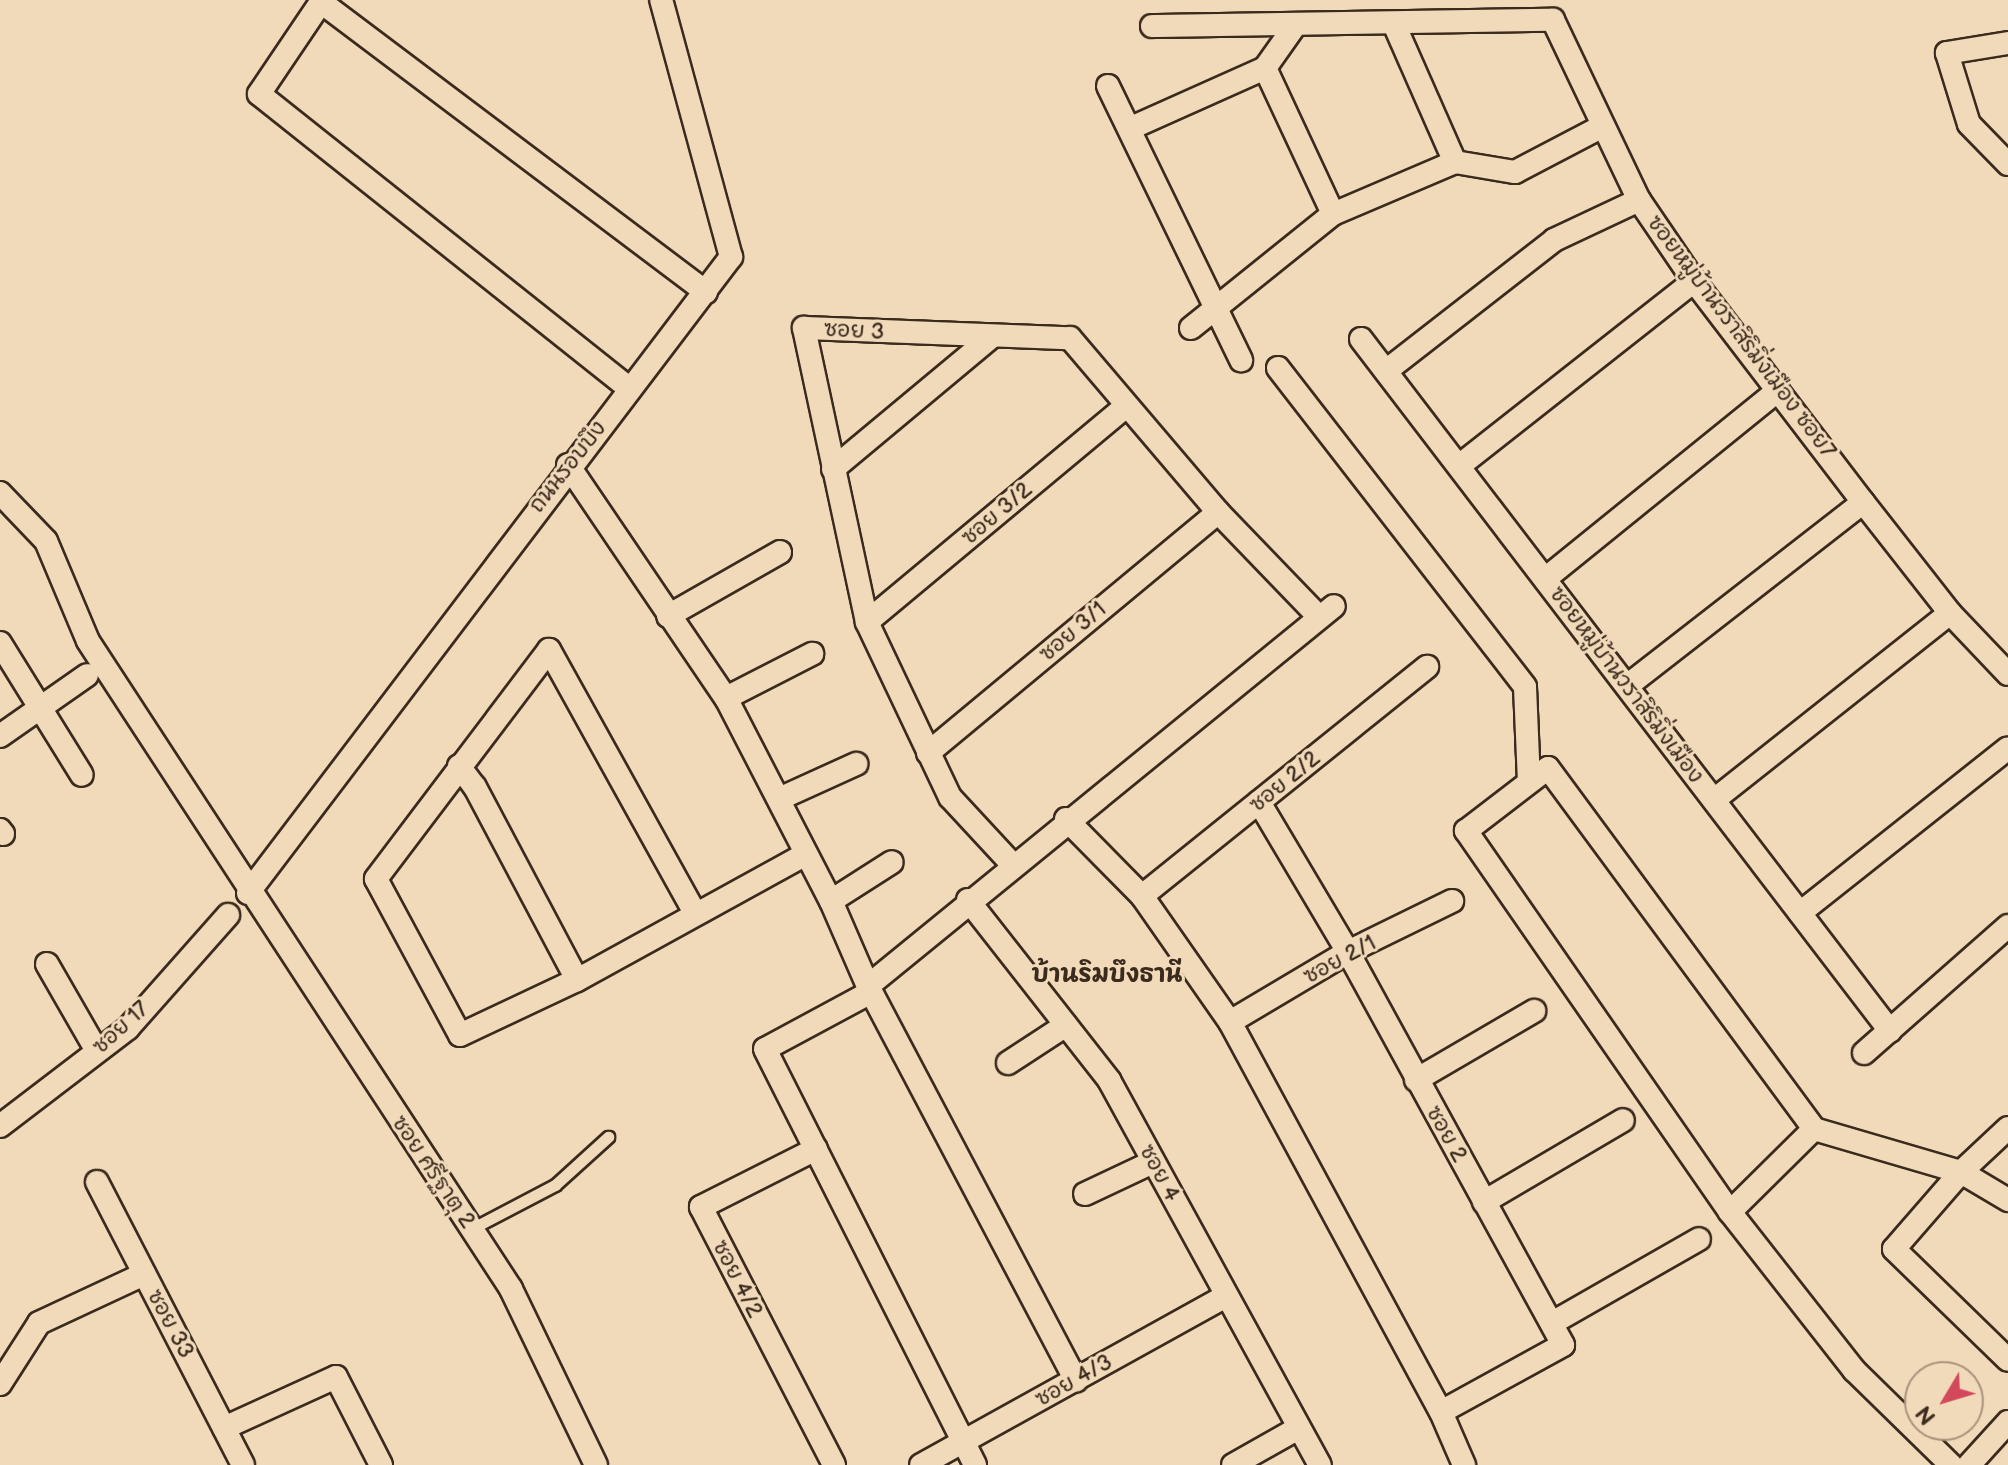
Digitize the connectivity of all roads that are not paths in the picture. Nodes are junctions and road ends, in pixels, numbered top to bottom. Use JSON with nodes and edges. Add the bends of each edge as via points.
{"nodes":[{"id":1,"x":661,"y":0,"type":"edge"},
{"id":2,"x":1394,"y":24,"type":"junction"},
{"id":3,"x":1152,"y":26,"type":"dead end"},
{"id":4,"x":1294,"y":27,"type":"junction"},
{"id":5,"x":2008,"y":43,"type":"edge"},
{"id":6,"x":1265,"y":68,"type":"junction"},
{"id":7,"x":1108,"y":86,"type":"dead end"},
{"id":8,"x":1601,"y":127,"type":"junction"},
{"id":9,"x":1131,"y":128,"type":"junction"},
{"id":10,"x":1455,"y":162,"type":"junction"},
{"id":11,"x":2008,"y":164,"type":"edge"},
{"id":12,"x":1639,"y":200,"type":"junction"},
{"id":13,"x":1333,"y":214,"type":"junction"},
{"id":14,"x":1694,"y":281,"type":"junction"},
{"id":15,"x":706,"y":292,"type":"junction"},
{"id":16,"x":1217,"y":307,"type":"junction"},
{"id":17,"x":1191,"y":328,"type":"dead end"},
{"id":18,"x":990,"y":338,"type":"junction"},
{"id":19,"x":1361,"y":339,"type":"dead end"},
{"id":20,"x":1241,"y":360,"type":"dead end"},
{"id":21,"x":1278,"y":368,"type":"dead end"},
{"id":22,"x":1386,"y":371,"type":"junction"},
{"id":23,"x":630,"y":389,"type":"junction"},
{"id":24,"x":1778,"y":390,"type":"junction"},
{"id":25,"x":1126,"y":406,"type":"junction"},
{"id":26,"x":568,"y":465,"type":"junction"},
{"id":27,"x":1459,"y":466,"type":"junction"},
{"id":28,"x":833,"y":469,"type":"junction"},
{"id":29,"x":0,"y":493,"type":"edge"},
{"id":30,"x":1863,"y":502,"type":"junction"},
{"id":31,"x":1218,"y":512,"type":"junction"},
{"id":32,"x":780,"y":552,"type":"dead end"},
{"id":33,"x":1545,"y":579,"type":"junction"},
{"id":34,"x":1950,"y":613,"type":"junction"},
{"id":35,"x":668,"y":616,"type":"junction"},
{"id":36,"x":867,"y":622,"type":"junction"},
{"id":37,"x":0,"y":643,"type":"edge"},
{"id":38,"x":812,"y":654,"type":"dead end"},
{"id":39,"x":1427,"y":667,"type":"dead end"},
{"id":40,"x":2008,"y":674,"type":"edge"},
{"id":41,"x":87,"y":675,"type":"dead end"},
{"id":42,"x":1627,"y":686,"type":"junction"},
{"id":43,"x":726,"y":698,"type":"junction"},
{"id":44,"x":41,"y":708,"type":"junction"},
{"id":45,"x":0,"y":736,"type":"edge"},
{"id":46,"x":2008,"y":748,"type":"edge"},
{"id":47,"x":928,"y":753,"type":"junction"},
{"id":48,"x":856,"y":764,"type":"dead end"},
{"id":49,"x":459,"y":766,"type":"junction"},
{"id":50,"x":82,"y":775,"type":"dead end"},
{"id":51,"x":1529,"y":782,"type":"junction"},
{"id":52,"x":779,"y":799,"type":"junction"},
{"id":53,"x":1714,"y":800,"type":"junction"},
{"id":54,"x":1259,"y":802,"type":"junction"},
{"id":55,"x":1066,"y":819,"type":"junction"},
{"id":56,"x":806,"y":854,"type":"junction"},
{"id":57,"x":892,"y":862,"type":"dead end"},
{"id":58,"x":1012,"y":864,"type":"junction"},
{"id":59,"x":248,"y":893,"type":"junction"},
{"id":60,"x":1142,"y":896,"type":"junction"},
{"id":61,"x":968,"y":900,"type":"junction"},
{"id":62,"x":831,"y":901,"type":"junction"},
{"id":63,"x":1452,"y":901,"type":"dead end"},
{"id":64,"x":695,"y":913,"type":"junction"},
{"id":65,"x":1800,"y":913,"type":"junction"},
{"id":66,"x":228,"y":915,"type":"dead end"},
{"id":67,"x":2008,"y":926,"type":"edge"},
{"id":68,"x":1348,"y":952,"type":"junction"},
{"id":69,"x":47,"y":964,"type":"dead end"},
{"id":70,"x":577,"y":980,"type":"junction"},
{"id":71,"x":869,"y":989,"type":"junction"},
{"id":72,"x":1534,"y":1011,"type":"dead end"},
{"id":73,"x":1230,"y":1022,"type":"junction"},
{"id":74,"x":1066,"y":1025,"type":"junction"},
{"id":75,"x":1890,"y":1031,"type":"junction"},
{"id":76,"x":97,"y":1051,"type":"junction"},
{"id":77,"x":1864,"y":1053,"type":"dead end"},
{"id":78,"x":1008,"y":1063,"type":"dead end"},
{"id":79,"x":1416,"y":1080,"type":"junction"},
{"id":80,"x":1623,"y":1120,"type":"dead end"},
{"id":81,"x":0,"y":1126,"type":"edge"},
{"id":82,"x":2008,"y":1128,"type":"edge"},
{"id":83,"x":1814,"y":1129,"type":"junction"},
{"id":84,"x":608,"y":1137,"type":"dead end"},
{"id":85,"x":816,"y":1149,"type":"junction"},
{"id":86,"x":1153,"y":1162,"type":"junction"},
{"id":87,"x":1961,"y":1172,"type":"junction"},
{"id":88,"x":97,"y":1182,"type":"dead end"},
{"id":89,"x":1085,"y":1194,"type":"dead end"},
{"id":90,"x":2008,"y":1200,"type":"edge"},
{"id":91,"x":1484,"y":1202,"type":"junction"},
{"id":92,"x":1730,"y":1212,"type":"junction"},
{"id":93,"x":471,"y":1229,"type":"junction"},
{"id":94,"x":1699,"y":1239,"type":"dead end"},
{"id":95,"x":144,"y":1274,"type":"junction"},
{"id":96,"x":1226,"y":1296,"type":"junction"},
{"id":97,"x":1552,"y":1323,"type":"junction"},
{"id":98,"x":2008,"y":1360,"type":"edge"},
{"id":99,"x":1076,"y":1380,"type":"junction"},
{"id":100,"x":0,"y":1384,"type":"edge"},
{"id":101,"x":1441,"y":1412,"type":"junction"},
{"id":102,"x":2008,"y":1422,"type":"edge"},
{"id":103,"x":224,"y":1428,"type":"junction"},
{"id":104,"x":1297,"y":1429,"type":"junction"},
{"id":105,"x":964,"y":1442,"type":"junction"},
{"id":106,"x":243,"y":1465,"type":"edge"},
{"id":107,"x":381,"y":1465,"type":"edge"},
{"id":108,"x":596,"y":1465,"type":"edge"},
{"id":109,"x":834,"y":1465,"type":"edge"},
{"id":110,"x":921,"y":1465,"type":"edge"},
{"id":111,"x":975,"y":1465,"type":"edge"},
{"id":112,"x":1233,"y":1465,"type":"edge"},
{"id":113,"x":1320,"y":1465,"type":"edge"},
{"id":114,"x":1464,"y":1465,"type":"edge"},
{"id":115,"x":1951,"y":1465,"type":"edge"},
{"id":116,"x":1969,"y":1465,"type":"edge"}],
"edges":[{"from":1,"to":15,"type":"street","name":"ถนนรอบบึง","via":[[731,257]]},
{"from":2,"to":4,"type":"street"},
{"from":2,"to":8,"type":"street","via":[[1553,20]]},
{"from":2,"to":10,"type":"street"},
{"from":3,"to":4,"type":"street"},
{"from":4,"to":6,"type":"street"},
{"from":5,"to":11,"type":"street","via":[[1947,53],[1969,124]]},
{"from":6,"to":9,"type":"street"},
{"from":6,"to":13,"type":"street"},
{"from":7,"to":9,"type":"street"},
{"from":8,"to":10,"type":"street","via":[[1515,172]]},
{"from":8,"to":12,"type":"street"},
{"from":9,"to":16,"type":"street"},
{"from":10,"to":13,"type":"street"},
{"from":12,"to":14,"type":"street","name":"ซอยหมู่บ้านวราสิริมิ่งเมือง ซอย7"},
{"from":12,"to":22,"type":"street","name":"ซอยหมู่บ้านวราสิริมิ่งเมือง ซอย7","via":[[1554,240]]},
{"from":13,"to":16,"type":"street"},
{"from":14,"to":24,"type":"street","name":"ซอยหมู่บ้านวราสิริมิ่งเมือง ซอย7"},
{"from":14,"to":27,"type":"street"},
{"from":15,"to":23,"type":"street","name":"ถนนรอบบึง"},
{"from":15,"to":23,"type":"street","via":[[321,2],[259,94]]},
{"from":16,"to":17,"type":"street"},
{"from":16,"to":20,"type":"street"},
{"from":18,"to":25,"type":"street","name":"ซอย 3","via":[[1070,338]]},
{"from":18,"to":28,"type":"street"},
{"from":18,"to":28,"type":"street","name":"ซอย 3","via":[[804,328]]},
{"from":19,"to":22,"type":"street","name":"ซอยหมู่บ้านวราสิริมิ่งเมือง"},
{"from":21,"to":51,"type":"street","via":[[1525,687]]},
{"from":22,"to":27,"type":"street","name":"ซอยหมู่บ้านวราสิริมิ่งเมือง"},
{"from":23,"to":26,"type":"street","name":"ถนนรอบบึง"},
{"from":24,"to":30,"type":"street","name":"ซอยหมู่บ้านวราสิริมิ่งเมือง ซอย7"},
{"from":24,"to":33,"type":"street"},
{"from":25,"to":31,"type":"street","name":"ซอย 3"},
{"from":25,"to":36,"type":"street","name":"ซอย 3/2"},
{"from":26,"to":35,"type":"street"},
{"from":26,"to":59,"type":"street","name":"ถนนรอบบึง"},
{"from":27,"to":33,"type":"street","name":"ซอยหมู่บ้านวราสิริมิ่งเมือง"},
{"from":28,"to":36,"type":"street","name":"ซอย 3"},
{"from":29,"to":59,"type":"street","name":"ซอย ศรีฐาตุ 2","via":[[46,541],[88,641],[132,700]]},
{"from":30,"to":34,"type":"street","name":"ซอยหมู่บ้านวราสิริมิ่งเมือง ซอย7"},
{"from":30,"to":42,"type":"street"},
{"from":31,"to":47,"type":"street","name":"ซอย 3/1"},
{"from":31,"to":55,"type":"street","name":"ซอย 3","via":[[1325,610]]},
{"from":32,"to":35,"type":"street"},
{"from":33,"to":42,"type":"street","name":"ซอยหมู่บ้านวราสิริมิ่งเมือง"},
{"from":34,"to":40,"type":"street","name":"ซอยหมู่บ้านวราสิริมิ่งเมือง ซอย7"},
{"from":34,"to":53,"type":"street"},
{"from":35,"to":43,"type":"street"},
{"from":36,"to":47,"type":"street","name":"ซอย 3"},
{"from":37,"to":44,"type":"street"},
{"from":38,"to":43,"type":"street"},
{"from":39,"to":54,"type":"street","name":"ซอย 2/2"},
{"from":41,"to":44,"type":"street"},
{"from":42,"to":53,"type":"street","name":"ซอยหมู่บ้านวราสิริมิ่งเมือง"},
{"from":43,"to":52,"type":"street"},
{"from":44,"to":45,"type":"street"},
{"from":44,"to":50,"type":"street"},
{"from":46,"to":65,"type":"street"},
{"from":47,"to":58,"type":"street","name":"ซอย 3","via":[[950,797]]},
{"from":48,"to":52,"type":"street"},
{"from":49,"to":64,"type":"street","via":[[549,650]]},
{"from":49,"to":70,"type":"street"},
{"from":49,"to":70,"type":"street","via":[[376,879],[451,1025],[460,1035],[477,1031]]},
{"from":51,"to":83,"type":"street","via":[[1548,768]]},
{"from":51,"to":92,"type":"street","via":[[1466,831]]},
{"from":52,"to":56,"type":"street"},
{"from":53,"to":65,"type":"street","name":"ซอยหมู่บ้านวราสิริมิ่งเมือง"},
{"from":54,"to":60,"type":"street","name":"ซอย 2/2"},
{"from":54,"to":68,"type":"street","name":"ซอย 2"},
{"from":55,"to":58,"type":"street"},
{"from":55,"to":60,"type":"street"},
{"from":56,"to":62,"type":"street"},
{"from":56,"to":64,"type":"street"},
{"from":57,"to":62,"type":"street"},
{"from":58,"to":61,"type":"street"},
{"from":59,"to":93,"type":"street","name":"ซอย ศรีฐาตุ 2"},
{"from":60,"to":73,"type":"street"},
{"from":61,"to":71,"type":"street"},
{"from":61,"to":74,"type":"street","name":"ซอย 4"},
{"from":62,"to":71,"type":"street"},
{"from":63,"to":68,"type":"street","name":"ซอย 2/1"},
{"from":64,"to":70,"type":"street"},
{"from":65,"to":75,"type":"street","name":"ซอยหมู่บ้านวราสิริมิ่งเมือง"},
{"from":66,"to":76,"type":"street","name":"ซอย 17","via":[[128,1028]]},
{"from":67,"to":75,"type":"street"},
{"from":68,"to":73,"type":"street","name":"ซอย 2/1"},
{"from":68,"to":79,"type":"street","name":"ซอย 2"},
{"from":69,"to":76,"type":"street"},
{"from":71,"to":85,"type":"street","via":[[765,1049]]},
{"from":71,"to":99,"type":"street"},
{"from":72,"to":79,"type":"street"},
{"from":73,"to":101,"type":"street"},
{"from":74,"to":78,"type":"street"},
{"from":74,"to":86,"type":"street","name":"ซอย 4","via":[[1109,1080]]},
{"from":75,"to":77,"type":"street"},
{"from":76,"to":81,"type":"street","name":"ซอย 17"},
{"from":79,"to":91,"type":"street","name":"ซอย 2"},
{"from":80,"to":91,"type":"street"},
{"from":82,"to":87,"type":"street"},
{"from":83,"to":87,"type":"street"},
{"from":83,"to":92,"type":"street"},
{"from":84,"to":93,"type":"lane","via":[[555,1185]]},
{"from":85,"to":105,"type":"street"},
{"from":85,"to":109,"type":"street","name":"ซอย 4/2","via":[[701,1207]]},
{"from":86,"to":89,"type":"street"},
{"from":86,"to":96,"type":"street","name":"ซอย 4"},
{"from":87,"to":90,"type":"street"},
{"from":87,"to":98,"type":"street","via":[[1894,1249]]},
{"from":88,"to":95,"type":"street","name":"ซอย 33"},
{"from":91,"to":97,"type":"street","name":"ซอย 2"},
{"from":92,"to":115,"type":"street","via":[[1854,1370]]},
{"from":93,"to":108,"type":"street","name":"ซอย ศรีฐาตุ 2","via":[[511,1289]]},
{"from":94,"to":97,"type":"street"},
{"from":95,"to":100,"type":"street","via":[[39,1323]]},
{"from":95,"to":103,"type":"street","name":"ซอย 33"},
{"from":96,"to":99,"type":"street","name":"ซอย 4/3"},
{"from":96,"to":104,"type":"street","name":"ซอย 4"},
{"from":97,"to":101,"type":"street","via":[[1563,1345]]},
{"from":99,"to":105,"type":"street","name":"ซอย 4/3"},
{"from":101,"to":114,"type":"street"},
{"from":102,"to":116,"type":"street"},
{"from":103,"to":106,"type":"street","name":"ซอย 33"},
{"from":103,"to":107,"type":"street","via":[[336,1377]]},
{"from":104,"to":112,"type":"street"},
{"from":104,"to":113,"type":"street","name":"ซอย 4"},
{"from":105,"to":110,"type":"street","name":"ซอย 4/3"},
{"from":105,"to":111,"type":"street"}]}
